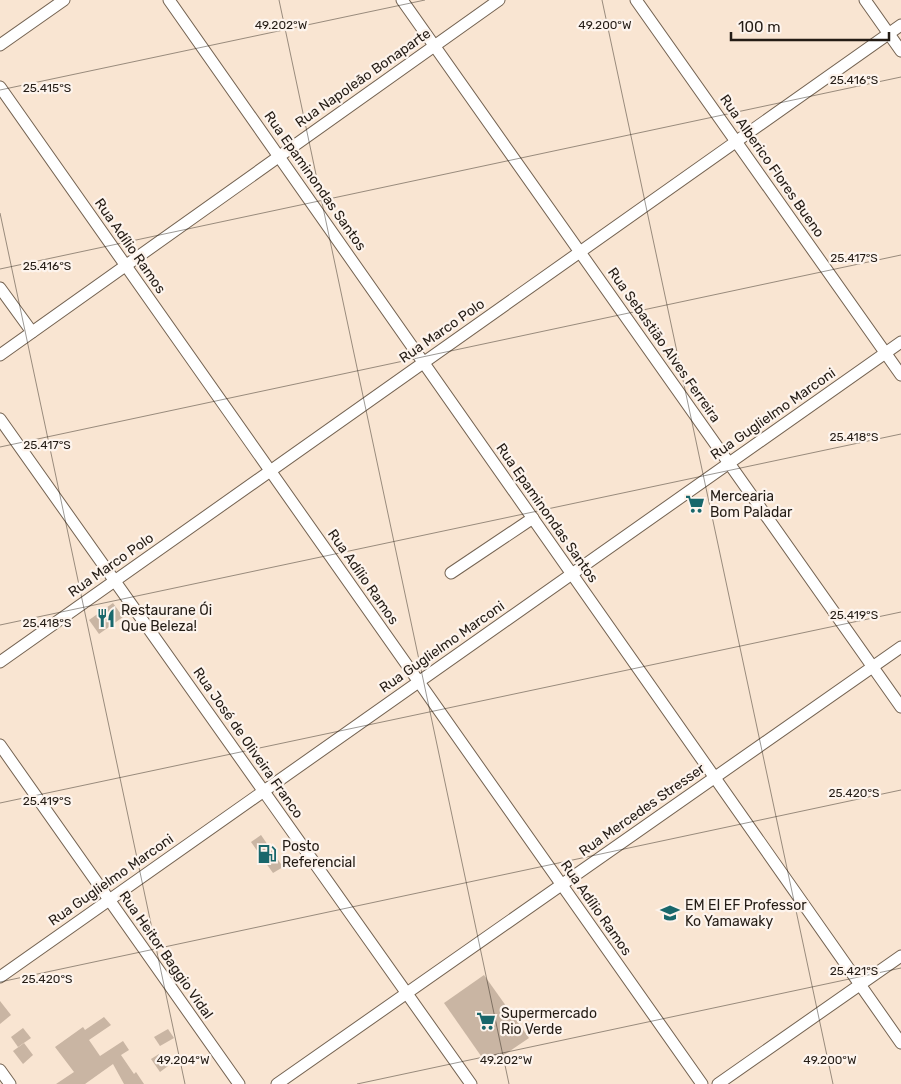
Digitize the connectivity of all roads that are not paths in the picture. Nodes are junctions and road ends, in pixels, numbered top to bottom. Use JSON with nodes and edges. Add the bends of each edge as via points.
{"nodes":[{"id":1,"x":64,"y":0,"type":"edge"},
{"id":2,"x":169,"y":0,"type":"edge"},
{"id":3,"x":402,"y":0,"type":"edge"},
{"id":4,"x":499,"y":0,"type":"edge"},
{"id":5,"x":636,"y":0,"type":"edge"},
{"id":6,"x":865,"y":0,"type":"edge"},
{"id":7,"x":901,"y":25,"type":"edge"},
{"id":8,"x":889,"y":34,"type":"junction"},
{"id":9,"x":0,"y":45,"type":"edge"},
{"id":10,"x":434,"y":46,"type":"junction"},
{"id":11,"x":901,"y":51,"type":"edge"},
{"id":12,"x":0,"y":87,"type":"edge"},
{"id":13,"x":736,"y":141,"type":"junction"},
{"id":14,"x":279,"y":156,"type":"junction"},
{"id":15,"x":580,"y":252,"type":"junction"},
{"id":16,"x":126,"y":266,"type":"junction"},
{"id":17,"x":0,"y":288,"type":"edge"},
{"id":18,"x":32,"y":332,"type":"junction"},
{"id":19,"x":901,"y":342,"type":"edge"},
{"id":20,"x":886,"y":353,"type":"junction"},
{"id":21,"x":0,"y":355,"type":"edge"},
{"id":22,"x":424,"y":362,"type":"junction"},
{"id":23,"x":901,"y":374,"type":"edge"},
{"id":24,"x":0,"y":419,"type":"edge"},
{"id":25,"x":729,"y":463,"type":"junction"},
{"id":26,"x":270,"y":471,"type":"junction"},
{"id":27,"x":533,"y":518,"type":"junction"},
{"id":28,"x":451,"y":573,"type":"dead end"},
{"id":29,"x":572,"y":574,"type":"junction"},
{"id":30,"x":114,"y":581,"type":"junction"},
{"id":31,"x":901,"y":647,"type":"edge"},
{"id":32,"x":0,"y":662,"type":"edge"},
{"id":33,"x":872,"y":667,"type":"junction"},
{"id":34,"x":418,"y":682,"type":"junction"},
{"id":35,"x":901,"y":707,"type":"edge"},
{"id":36,"x":0,"y":745,"type":"edge"},
{"id":37,"x":715,"y":777,"type":"junction"},
{"id":38,"x":263,"y":791,"type":"junction"},
{"id":39,"x":561,"y":885,"type":"junction"},
{"id":40,"x":109,"y":900,"type":"junction"},
{"id":41,"x":901,"y":956,"type":"edge"},
{"id":42,"x":0,"y":977,"type":"edge"},
{"id":43,"x":860,"y":984,"type":"junction"},
{"id":44,"x":406,"y":993,"type":"junction"},
{"id":45,"x":901,"y":1042,"type":"edge"},
{"id":46,"x":0,"y":1070,"type":"edge"},
{"id":47,"x":10,"y":1084,"type":"edge"},
{"id":48,"x":239,"y":1084,"type":"edge"},
{"id":49,"x":277,"y":1084,"type":"edge"},
{"id":50,"x":471,"y":1084,"type":"edge"},
{"id":51,"x":702,"y":1084,"type":"edge"},
{"id":52,"x":718,"y":1084,"type":"edge"}],
"edges":[{"from":1,"to":9,"type":"street"},
{"from":2,"to":14,"type":"street","name":"Rua Epaminondas Santos"},
{"from":3,"to":10,"type":"street","name":"Rua Sebastião Alves Ferreira"},
{"from":4,"to":10,"type":"street","name":"Rua Napoleão Bonaparte"},
{"from":5,"to":13,"type":"street","name":"Rua Alberico Flores Bueno"},
{"from":6,"to":8,"type":"street"},
{"from":7,"to":8,"type":"street","name":"Rua Marco Polo"},
{"from":8,"to":11,"type":"street"},
{"from":8,"to":13,"type":"street","name":"Rua Marco Polo"},
{"from":10,"to":14,"type":"street","name":"Rua Napoleão Bonaparte"},
{"from":10,"to":15,"type":"street","name":"Rua Sebastião Alves Ferreira"},
{"from":12,"to":16,"type":"street","name":"Rua Adílio Ramos"},
{"from":13,"to":15,"type":"street","name":"Rua Marco Polo"},
{"from":13,"to":20,"type":"street","name":"Rua Alberico Flores Bueno"},
{"from":14,"to":16,"type":"street","name":"Rua Napoleão Bonaparte"},
{"from":14,"to":22,"type":"street","name":"Rua Epaminondas Santos"},
{"from":15,"to":22,"type":"street","name":"Rua Marco Polo"},
{"from":15,"to":25,"type":"street","name":"Rua Sebastião Alves Ferreira"},
{"from":16,"to":18,"type":"street","name":"Rua Napoleão Bonaparte"},
{"from":16,"to":26,"type":"street","name":"Rua Adílio Ramos"},
{"from":17,"to":18,"type":"street"},
{"from":18,"to":21,"type":"street","name":"Rua Napoleão Bonaparte"},
{"from":19,"to":20,"type":"street","name":"Rua Guglielmo Marconi"},
{"from":20,"to":23,"type":"street","name":"Rua Alberico Flores Bueno"},
{"from":20,"to":25,"type":"street","name":"Rua Guglielmo Marconi"},
{"from":22,"to":26,"type":"street","name":"Rua Marco Polo"},
{"from":22,"to":27,"type":"street","name":"Rua Epaminondas Santos"},
{"from":24,"to":30,"type":"street","name":"Rua José de Oliveira Franco"},
{"from":25,"to":29,"type":"street","name":"Rua Guglielmo Marconi"},
{"from":25,"to":33,"type":"street","name":"Rua Sebastião Alves Ferreira"},
{"from":26,"to":30,"type":"street","name":"Rua Marco Polo"},
{"from":26,"to":34,"type":"street","name":"Rua Adílio Ramos"},
{"from":27,"to":28,"type":"street"},
{"from":27,"to":29,"type":"street","name":"Rua Epaminondas Santos"},
{"from":29,"to":34,"type":"street","name":"Rua Guglielmo Marconi"},
{"from":29,"to":37,"type":"street","name":"Rua Epaminondas Santos"},
{"from":30,"to":32,"type":"street","name":"Rua Marco Polo"},
{"from":30,"to":38,"type":"street","name":"Rua José de Oliveira Franco"},
{"from":31,"to":33,"type":"street","name":"Rua Mercedes Stresser"},
{"from":33,"to":35,"type":"street","name":"Rua Sebastião Alves Ferreira"},
{"from":33,"to":37,"type":"street","name":"Rua Mercedes Stresser"},
{"from":34,"to":38,"type":"street","name":"Rua Guglielmo Marconi"},
{"from":34,"to":39,"type":"street","name":"Rua Adílio Ramos"},
{"from":36,"to":40,"type":"street","name":"Rua Heitor Baggio Vidal"},
{"from":37,"to":39,"type":"street","name":"Rua Mercedes Stresser"},
{"from":37,"to":43,"type":"street","name":"Rua Epaminondas Santos"},
{"from":38,"to":40,"type":"street","name":"Rua Guglielmo Marconi"},
{"from":38,"to":44,"type":"street","name":"Rua José de Oliveira Franco"},
{"from":39,"to":44,"type":"street","name":"Rua Mercedes Stresser"},
{"from":39,"to":51,"type":"street","name":"Rua Adílio Ramos"},
{"from":40,"to":42,"type":"street","name":"Rua Guglielmo Marconi"},
{"from":40,"to":48,"type":"street","name":"Rua Heitor Baggio Vidal"},
{"from":41,"to":43,"type":"street"},
{"from":43,"to":45,"type":"street","name":"Rua Epaminondas Santos"},
{"from":43,"to":52,"type":"street"},
{"from":44,"to":49,"type":"street","name":"Rua Mercedes Stresser"},
{"from":44,"to":50,"type":"street","name":"Rua José de Oliveira Franco"},
{"from":46,"to":47,"type":"street"}]}
